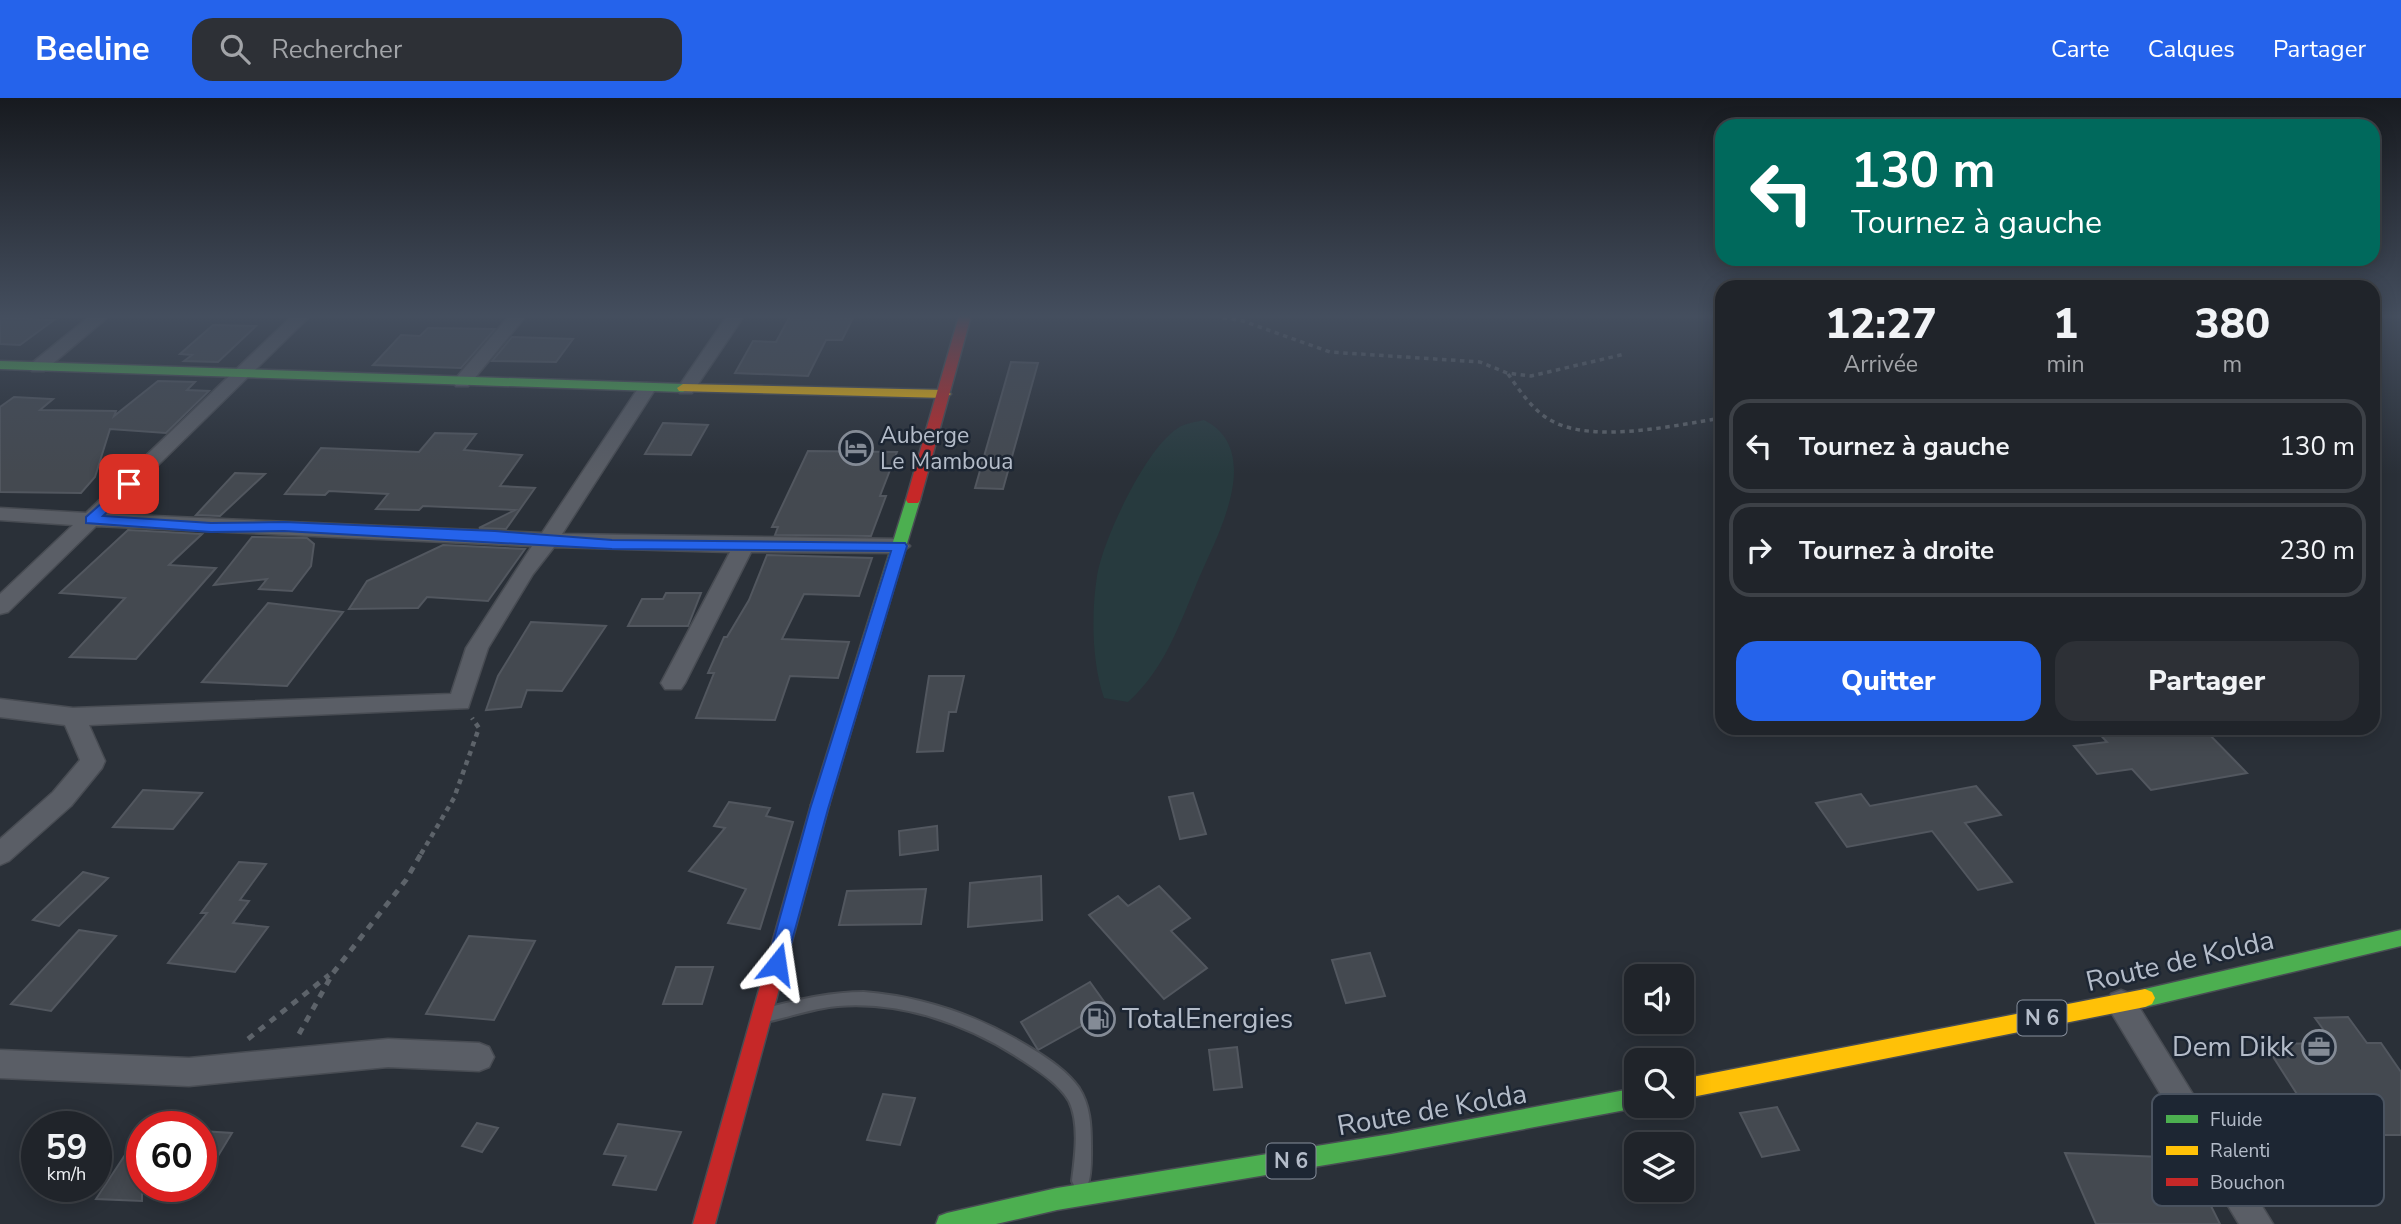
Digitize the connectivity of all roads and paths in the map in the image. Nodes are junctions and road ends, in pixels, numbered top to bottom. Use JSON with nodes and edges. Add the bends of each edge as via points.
{"nodes":[{"id":1,"x":83,"y":369,"type":"edge"},
{"id":2,"x":248,"y":369,"type":"edge"},
{"id":3,"x":473,"y":369,"type":"edge"},
{"id":4,"x":700,"y":369,"type":"edge"},
{"id":5,"x":952,"y":369,"type":"edge"},
{"id":6,"x":1496,"y":369,"type":"edge"},
{"id":7,"x":1563,"y":369,"type":"edge"},
{"id":8,"x":1507,"y":373,"type":"junction"},
{"id":9,"x":242,"y":374,"type":"junction"},
{"id":10,"x":462,"y":382,"type":"junction"},
{"id":11,"x":647,"y":388,"type":"junction"},
{"id":12,"x":686,"y":389,"type":"junction"},
{"id":13,"x":945,"y":394,"type":"junction"},
{"id":14,"x":1715,"y":419,"type":"edge"},
{"id":15,"x":0,"y":514,"type":"edge"},
{"id":16,"x":91,"y":520,"type":"junction"},
{"id":17,"x":549,"y":539,"type":"junction"},
{"id":18,"x":744,"y":545,"type":"junction"},
{"id":19,"x":900,"y":546,"type":"junction"},
{"id":20,"x":0,"y":607,"type":"edge"},
{"id":21,"x":673,"y":683,"type":"dead end"},
{"id":22,"x":460,"y":702,"type":"junction"},
{"id":23,"x":0,"y":708,"type":"edge"},
{"id":24,"x":73,"y":718,"type":"junction"},
{"id":25,"x":0,"y":855,"type":"edge"},
{"id":26,"x":2401,"y":938,"type":"edge"},
{"id":27,"x":333,"y":973,"type":"junction"},
{"id":28,"x":2121,"y":1003,"type":"junction"},
{"id":29,"x":763,"y":1015,"type":"junction"},
{"id":30,"x":234,"y":1046,"type":"dead end"},
{"id":31,"x":478,"y":1057,"type":"dead end"},
{"id":32,"x":0,"y":1064,"type":"edge"},
{"id":33,"x":282,"y":1065,"type":"junction"},
{"id":34,"x":1694,"y":1087,"type":"edge"},
{"id":35,"x":2177,"y":1094,"type":"edge"},
{"id":36,"x":1624,"y":1100,"type":"edge"},
{"id":37,"x":1080,"y":1194,"type":"junction"},
{"id":38,"x":2246,"y":1206,"type":"edge"},
{"id":39,"x":704,"y":1224,"type":"edge"},
{"id":40,"x":947,"y":1224,"type":"edge"},
{"id":41,"x":2257,"y":1224,"type":"edge"}],
"edges":[{"from":1,"to":9,"type":"main road"},
{"from":2,"to":9,"type":"street"},
{"from":3,"to":10,"type":"street"},
{"from":4,"to":12,"type":"street"},
{"from":5,"to":13,"type":"main road"},
{"from":6,"to":8,"type":"path"},
{"from":7,"to":8,"type":"path","via":[[1531,376]]},
{"from":8,"to":14,"type":"path","via":[[1525,400],[1554,423],[1645,429]]},
{"from":9,"to":10,"type":"main road"},
{"from":9,"to":16,"type":"street"},
{"from":10,"to":11,"type":"main road"},
{"from":11,"to":12,"type":"main road"},
{"from":11,"to":17,"type":"street"},
{"from":12,"to":13,"type":"main road"},
{"from":13,"to":19,"type":"main road"},
{"from":15,"to":16,"type":"street"},
{"from":16,"to":17,"type":"street"},
{"from":16,"to":20,"type":"street"},
{"from":17,"to":18,"type":"street"},
{"from":17,"to":22,"type":"street","via":[[477,648]]},
{"from":18,"to":19,"type":"street"},
{"from":18,"to":21,"type":"street"},
{"from":19,"to":29,"type":"main road","via":[[819,809]]},
{"from":22,"to":24,"type":"street"},
{"from":22,"to":27,"type":"path","via":[[479,728],[453,798],[406,880]]},
{"from":23,"to":24,"type":"street"},
{"from":24,"to":25,"type":"street","via":[[93,761],[50,812]]},
{"from":26,"to":28,"type":"main road","name":"Route de Kolda","number":"N 6"},
{"from":27,"to":30,"type":"path"},
{"from":27,"to":33,"type":"path"},
{"from":28,"to":34,"type":"main road","name":"Route de Kolda","number":"N 6"},
{"from":28,"to":35,"type":"street"},
{"from":29,"to":37,"type":"lane","via":[[839,999],[914,1005],[956,1017],[1006,1040],[1048,1068],[1076,1100],[1083,1152]]},
{"from":29,"to":39,"type":"main road"},
{"from":31,"to":33,"type":"street","via":[[388,1053]]},
{"from":32,"to":33,"type":"street","via":[[189,1072]]},
{"from":36,"to":37,"type":"main road","name":"Route de Kolda","number":"N 6"},
{"from":37,"to":40,"type":"main road","name":"Route de Kolda","number":"N 6"},
{"from":38,"to":41,"type":"street"}]}
